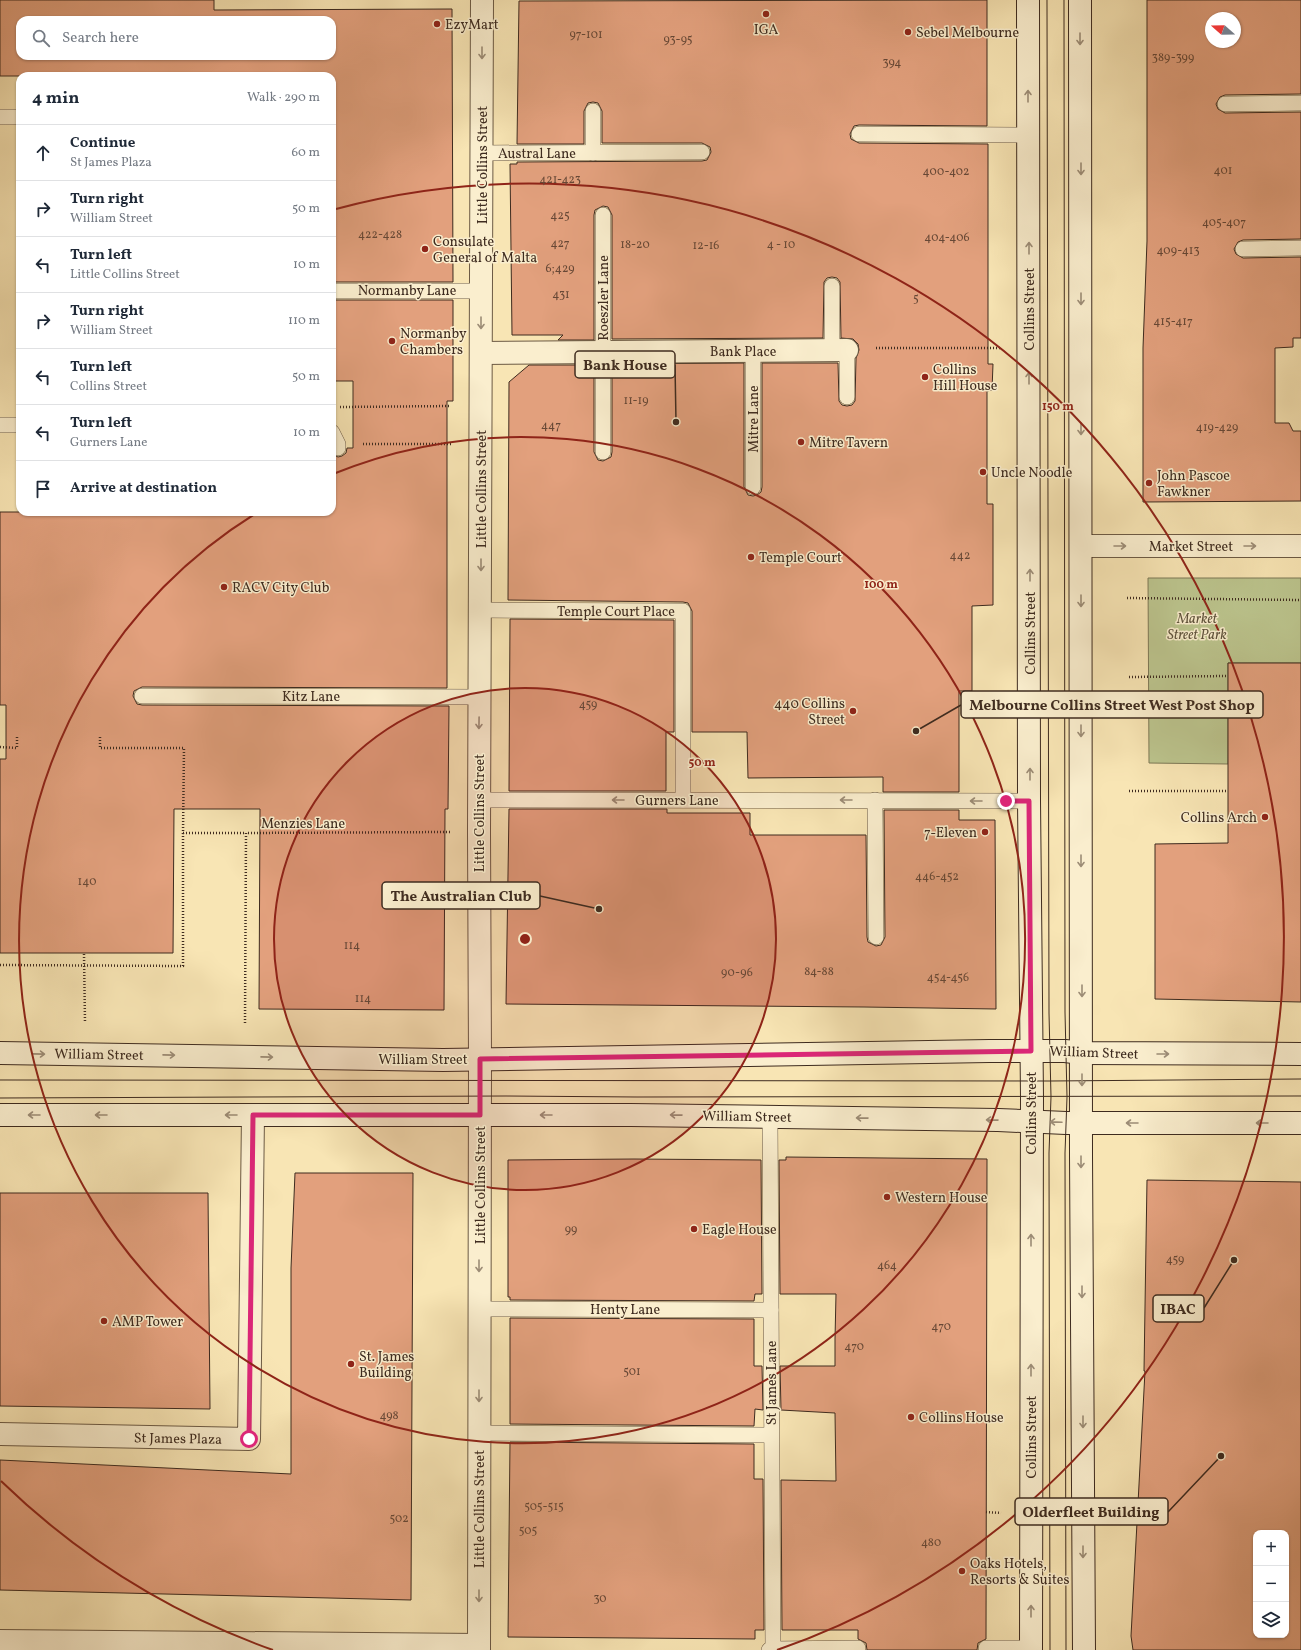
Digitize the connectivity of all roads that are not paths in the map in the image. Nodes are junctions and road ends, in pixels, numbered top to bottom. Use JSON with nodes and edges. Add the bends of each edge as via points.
{"nodes":[{"id":1,"x":482,"y":0,"type":"edge"},
{"id":2,"x":1028,"y":0,"type":"edge"},
{"id":3,"x":1080,"y":0,"type":"edge"},
{"id":4,"x":1301,"y":103,"type":"edge"},
{"id":5,"x":1225,"y":104,"type":"dead end"},
{"id":6,"x":593,"y":111,"type":"dead end"},
{"id":7,"x":0,"y":117,"type":"edge"},
{"id":8,"x":16,"y":117,"type":"edge"},
{"id":9,"x":859,"y":134,"type":"dead end"},
{"id":10,"x":1028,"y":135,"type":"junction"},
{"id":11,"x":702,"y":152,"type":"dead end"},
{"id":12,"x":482,"y":153,"type":"junction"},
{"id":13,"x":593,"y":153,"type":"junction"},
{"id":14,"x":603,"y":215,"type":"dead end"},
{"id":15,"x":1301,"y":248,"type":"edge"},
{"id":16,"x":1244,"y":249,"type":"dead end"},
{"id":17,"x":832,"y":286,"type":"dead end"},
{"id":18,"x":336,"y":290,"type":"edge"},
{"id":19,"x":482,"y":290,"type":"junction"},
{"id":20,"x":840,"y":350,"type":"junction"},
{"id":21,"x":753,"y":351,"type":"junction"},
{"id":22,"x":603,"y":352,"type":"junction"},
{"id":23,"x":481,"y":353,"type":"junction"},
{"id":24,"x":847,"y":397,"type":"dead end"},
{"id":25,"x":16,"y":424,"type":"edge"},
{"id":26,"x":0,"y":425,"type":"edge"},
{"id":27,"x":336,"y":442,"type":"edge"},
{"id":28,"x":338,"y":448,"type":"dead end"},
{"id":29,"x":603,"y":452,"type":"dead end"},
{"id":30,"x":753,"y":487,"type":"dead end"},
{"id":31,"x":1081,"y":546,"type":"junction"},
{"id":32,"x":1301,"y":546,"type":"edge"},
{"id":33,"x":481,"y":610,"type":"junction"},
{"id":34,"x":142,"y":696,"type":"dead end"},
{"id":35,"x":480,"y":697,"type":"junction"},
{"id":36,"x":479,"y":800,"type":"junction"},
{"id":37,"x":683,"y":800,"type":"junction"},
{"id":38,"x":875,"y":800,"type":"junction"},
{"id":39,"x":1029,"y":801,"type":"junction"},
{"id":40,"x":876,"y":937,"type":"dead end"},
{"id":41,"x":1031,"y":1051,"type":"junction"},
{"id":42,"x":0,"y":1053,"type":"edge"},
{"id":43,"x":1082,"y":1053,"type":"junction"},
{"id":44,"x":1301,"y":1054,"type":"edge"},
{"id":45,"x":480,"y":1059,"type":"junction"},
{"id":46,"x":0,"y":1115,"type":"edge"},
{"id":47,"x":253,"y":1115,"type":"junction"},
{"id":48,"x":480,"y":1115,"type":"junction"},
{"id":49,"x":770,"y":1117,"type":"junction"},
{"id":50,"x":1031,"y":1121,"type":"junction"},
{"id":51,"x":1082,"y":1123,"type":"junction"},
{"id":52,"x":1301,"y":1123,"type":"edge"},
{"id":53,"x":479,"y":1309,"type":"junction"},
{"id":54,"x":771,"y":1310,"type":"junction"},
{"id":55,"x":0,"y":1434,"type":"edge"},
{"id":56,"x":479,"y":1434,"type":"junction"},
{"id":57,"x":771,"y":1435,"type":"junction"},
{"id":58,"x":0,"y":1641,"type":"edge"},
{"id":59,"x":479,"y":1647,"type":"edge"},
{"id":60,"x":858,"y":1648,"type":"dead end"},
{"id":61,"x":986,"y":1648,"type":"dead end"},
{"id":62,"x":771,"y":1649,"type":"edge"},
{"id":63,"x":1031,"y":1649,"type":"edge"},
{"id":64,"x":1084,"y":1650,"type":"edge"}],
"edges":[{"from":1,"to":12,"type":"street","name":"Little Collins Street","one_way":true},
{"from":10,"to":2,"type":"street","name":"Collins Street","one_way":true},
{"from":3,"to":31,"type":"street","one_way":true},
{"from":4,"to":5,"type":"lane"},
{"from":6,"to":13,"type":"lane","name":"Austral Lane"},
{"from":7,"to":8,"type":"lane"},
{"from":9,"to":10,"type":"lane"},
{"from":39,"to":10,"type":"street","name":"Collins Street","one_way":true},
{"from":11,"to":13,"type":"lane","name":"Austral Lane"},
{"from":12,"to":13,"type":"lane","name":"Austral Lane"},
{"from":12,"to":19,"type":"street","name":"Little Collins Street"},
{"from":14,"to":22,"type":"lane","name":"Roeszler Lane"},
{"from":15,"to":16,"type":"lane"},
{"from":17,"to":20,"type":"lane"},
{"from":18,"to":19,"type":"lane","name":"Normanby Lane"},
{"from":19,"to":23,"type":"street","name":"Little Collins Street","one_way":true},
{"from":20,"to":21,"type":"street","name":"Bank Place"},
{"from":20,"to":24,"type":"lane"},
{"from":21,"to":22,"type":"street","name":"Bank Place"},
{"from":21,"to":30,"type":"lane","name":"Mitre Lane"},
{"from":22,"to":23,"type":"street","name":"Bank Place"},
{"from":22,"to":29,"type":"lane","name":"Roeszler Lane"},
{"from":23,"to":33,"type":"street","name":"Little Collins Street","one_way":true},
{"from":25,"to":26,"type":"lane"},
{"from":27,"to":28,"type":"lane"},
{"from":31,"to":32,"type":"street","name":"Market Street","one_way":true},
{"from":31,"to":43,"type":"street","one_way":true},
{"from":33,"to":35,"type":"street","name":"Little Collins Street"},
{"from":33,"to":37,"type":"lane","name":"Temple Court Place","via":[[683,611]]},
{"from":34,"to":35,"type":"lane","name":"Kitz Lane"},
{"from":35,"to":36,"type":"street","name":"Little Collins Street","one_way":true},
{"from":37,"to":36,"type":"lane","name":"Gurners Lane","one_way":true},
{"from":36,"to":45,"type":"street","name":"Little Collins Street"},
{"from":38,"to":37,"type":"lane","name":"Gurners Lane","one_way":true},
{"from":39,"to":38,"type":"lane","name":"Gurners Lane","one_way":true},
{"from":38,"to":40,"type":"lane"},
{"from":39,"to":41,"type":"street","name":"Collins Street"},
{"from":41,"to":43,"type":"street","name":"William Street"},
{"from":41,"to":45,"type":"street","name":"William Street"},
{"from":41,"to":50,"type":"street","name":"Collins Street"},
{"from":42,"to":45,"type":"street","name":"William Street","one_way":true},
{"from":43,"to":44,"type":"street","name":"William Street","one_way":true},
{"from":43,"to":51,"type":"street","one_way":true},
{"from":45,"to":48,"type":"street","name":"Little Collins Street"},
{"from":47,"to":46,"type":"street","name":"William Street","one_way":true},
{"from":47,"to":48,"type":"street","name":"William Street"},
{"from":47,"to":55,"type":"street","name":"St James Plaza","via":[[249,1439]]},
{"from":49,"to":48,"type":"street","name":"William Street","one_way":true},
{"from":48,"to":53,"type":"street","name":"Little Collins Street","one_way":true},
{"from":50,"to":49,"type":"street","name":"William Street","one_way":true},
{"from":49,"to":54,"type":"lane","name":"St James Lane"},
{"from":51,"to":50,"type":"street","name":"William Street","one_way":true},
{"from":63,"to":50,"type":"street","name":"Collins Street","one_way":true},
{"from":52,"to":51,"type":"street","name":"William Street","one_way":true},
{"from":51,"to":64,"type":"street","one_way":true},
{"from":53,"to":54,"type":"lane","name":"Henty Lane"},
{"from":53,"to":56,"type":"street","name":"Little Collins Street","one_way":true},
{"from":54,"to":57,"type":"lane","name":"St James Lane"},
{"from":56,"to":57,"type":"lane"},
{"from":56,"to":59,"type":"street","name":"Little Collins Street","one_way":true},
{"from":57,"to":62,"type":"lane","name":"St James Lane"},
{"from":58,"to":59,"type":"street"},
{"from":60,"to":62,"type":"lane"},
{"from":61,"to":63,"type":"lane"}]}
